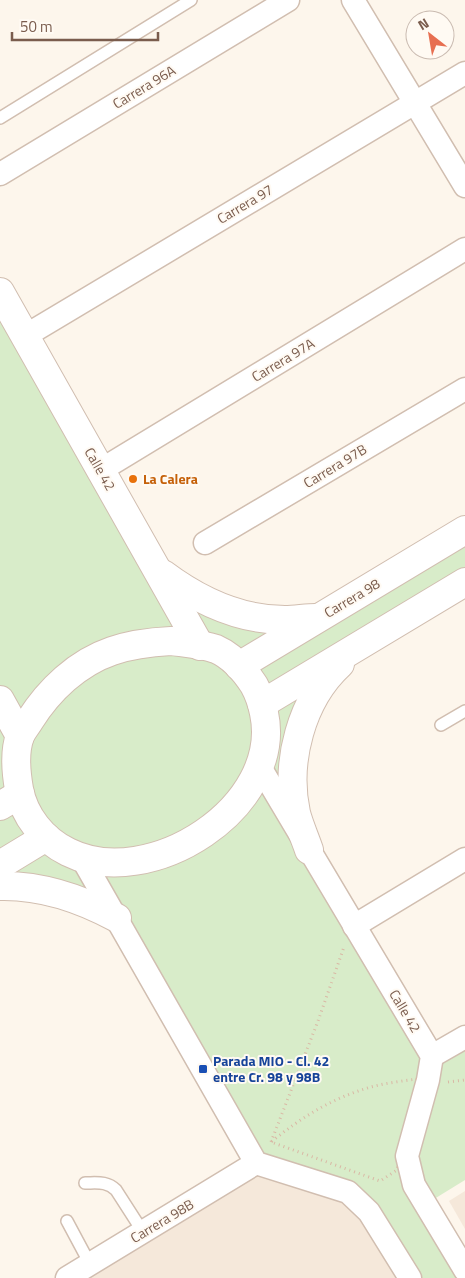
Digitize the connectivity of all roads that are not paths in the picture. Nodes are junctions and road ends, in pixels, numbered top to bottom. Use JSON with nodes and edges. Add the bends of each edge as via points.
{"nodes":[{"id":1,"x":191,"y":0,"type":"edge"},
{"id":2,"x":288,"y":0,"type":"edge"},
{"id":3,"x":353,"y":0,"type":"edge"},
{"id":4,"x":465,"y":73,"type":"edge"},
{"id":5,"x":415,"y":103,"type":"junction"},
{"id":6,"x":0,"y":118,"type":"edge"},
{"id":7,"x":0,"y":174,"type":"edge"},
{"id":8,"x":465,"y":186,"type":"edge"},
{"id":9,"x":465,"y":249,"type":"edge"},
{"id":10,"x":0,"y":292,"type":"edge"},
{"id":11,"x":25,"y":336,"type":"junction"},
{"id":12,"x":465,"y":389,"type":"edge"},
{"id":13,"x":101,"y":470,"type":"junction"},
{"id":14,"x":465,"y":530,"type":"edge"},
{"id":15,"x":205,"y":543,"type":"dead end"},
{"id":16,"x":158,"y":571,"type":"junction"},
{"id":17,"x":465,"y":582,"type":"edge"},
{"id":18,"x":319,"y":617,"type":"junction"},
{"id":19,"x":362,"y":644,"type":"junction"},
{"id":20,"x":200,"y":646,"type":"junction"},
{"id":21,"x":239,"y":666,"type":"junction"},
{"id":22,"x":0,"y":700,"type":"edge"},
{"id":23,"x":262,"y":704,"type":"junction"},
{"id":24,"x":465,"y":711,"type":"edge"},
{"id":25,"x":441,"y":725,"type":"dead end"},
{"id":26,"x":20,"y":736,"type":"junction"},
{"id":27,"x":260,"y":767,"type":"junction"},
{"id":28,"x":10,"y":800,"type":"edge"},
{"id":29,"x":46,"y":837,"type":"junction"},
{"id":30,"x":309,"y":850,"type":"junction"},
{"id":31,"x":465,"y":859,"type":"edge"},
{"id":32,"x":83,"y":860,"type":"junction"},
{"id":33,"x":0,"y":865,"type":"edge"},
{"id":34,"x":0,"y":886,"type":"edge"},
{"id":35,"x":117,"y":918,"type":"junction"},
{"id":36,"x":351,"y":932,"type":"junction"},
{"id":37,"x":465,"y":1037,"type":"edge"},
{"id":38,"x":432,"y":1056,"type":"junction"},
{"id":39,"x":256,"y":1163,"type":"junction"},
{"id":40,"x":85,"y":1183,"type":"dead end"},
{"id":41,"x":67,"y":1221,"type":"dead end"},
{"id":42,"x":143,"y":1232,"type":"junction"},
{"id":43,"x":90,"y":1264,"type":"junction"},
{"id":44,"x":465,"y":1270,"type":"edge"},
{"id":45,"x":67,"y":1278,"type":"edge"},
{"id":46,"x":410,"y":1278,"type":"edge"}],
"edges":[{"from":1,"to":6,"type":"lane"},
{"from":2,"to":7,"type":"street","name":"Carrera 96A"},
{"from":3,"to":5,"type":"street"},
{"from":4,"to":5,"type":"street","name":"Carrera 97"},
{"from":5,"to":8,"type":"street"},
{"from":5,"to":11,"type":"street","name":"Carrera 97"},
{"from":9,"to":13,"type":"street","name":"Carrera 97A"},
{"from":10,"to":11,"type":"street","name":"Calle 42"},
{"from":11,"to":13,"type":"street","name":"Calle 42"},
{"from":12,"to":15,"type":"street","name":"Carrera 97B"},
{"from":13,"to":16,"type":"street","name":"Calle 42"},
{"from":14,"to":18,"type":"street","name":"Carrera 98"},
{"from":16,"to":18,"type":"street","via":[[186,592],[217,607],[284,620]]},
{"from":16,"to":20,"type":"street","name":"Calle 42"},
{"from":17,"to":19,"type":"street"},
{"from":18,"to":21,"type":"street","name":"Carrera 98"},
{"from":19,"to":23,"type":"street"},
{"from":19,"to":30,"type":"street","via":[[334,670],[312,701],[297,737],[292,775],[296,813]]},
{"from":20,"to":21,"type":"street","via":[[216,650]]},
{"from":20,"to":26,"type":"street","via":[[171,640],[140,643],[110,651],[82,665],[58,684]]},
{"from":21,"to":23,"type":"street","via":[[257,690]]},
{"from":22,"to":26,"type":"street"},
{"from":23,"to":27,"type":"street","via":[[267,726],[266,747]]},
{"from":24,"to":25,"type":"lane"},
{"from":26,"to":28,"type":"street","via":[[17,774]]},
{"from":27,"to":30,"type":"street","name":"Calle 42"},
{"from":27,"to":32,"type":"street","via":[[250,788],[230,811],[202,835],[182,846],[139,860]]},
{"from":28,"to":29,"type":"street","via":[[30,816]]},
{"from":29,"to":32,"type":"street"},
{"from":29,"to":33,"type":"street"},
{"from":30,"to":36,"type":"street","name":"Calle 42"},
{"from":31,"to":36,"type":"street"},
{"from":32,"to":35,"type":"street"},
{"from":34,"to":35,"type":"street","via":[[39,888],[66,895]]},
{"from":35,"to":39,"type":"street"},
{"from":36,"to":38,"type":"street","name":"Calle 42"},
{"from":37,"to":38,"type":"street"},
{"from":38,"to":44,"type":"street","via":[[408,1156],[414,1185]]},
{"from":39,"to":42,"type":"street","name":"Carrera 98B"},
{"from":39,"to":46,"type":"street","via":[[348,1192],[368,1212]]},
{"from":40,"to":42,"type":"lane","via":[[103,1183],[116,1190]]},
{"from":41,"to":43,"type":"lane"},
{"from":42,"to":43,"type":"street","name":"Carrera 98B"},
{"from":43,"to":45,"type":"street","name":"Carrera 98B"}]}
